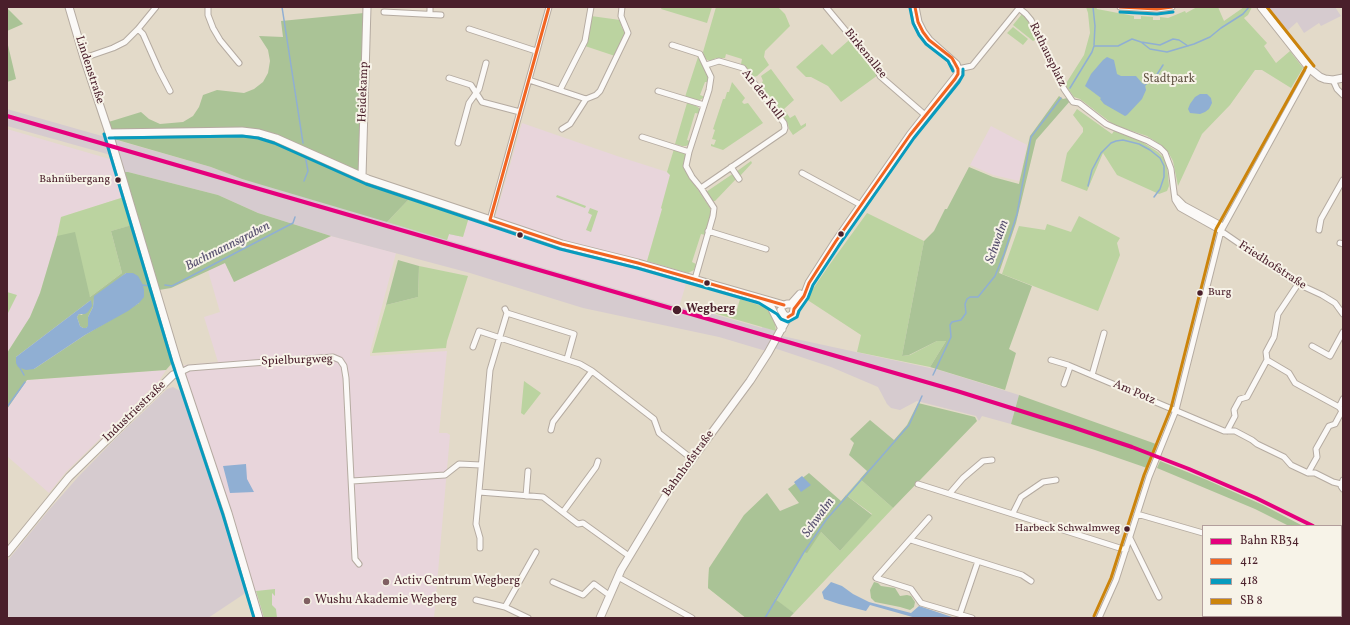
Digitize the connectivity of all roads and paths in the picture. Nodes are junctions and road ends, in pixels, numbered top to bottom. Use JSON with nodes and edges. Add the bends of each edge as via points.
{"nodes":[{"id":1,"x":69,"y":7,"type":"edge"},
{"id":2,"x":156,"y":7,"type":"edge"},
{"id":3,"x":208,"y":7,"type":"edge"},
{"id":4,"x":367,"y":7,"type":"edge"},
{"id":5,"x":430,"y":7,"type":"edge"},
{"id":6,"x":549,"y":7,"type":"edge"},
{"id":7,"x":590,"y":7,"type":"edge"},
{"id":8,"x":622,"y":7,"type":"edge"},
{"id":9,"x":826,"y":7,"type":"edge"},
{"id":10,"x":915,"y":7,"type":"edge"},
{"id":11,"x":1120,"y":7,"type":"edge"},
{"id":12,"x":1172,"y":7,"type":"edge"},
{"id":13,"x":1261,"y":7,"type":"edge"},
{"id":14,"x":1020,"y":8,"type":"edge"},
{"id":15,"x":398,"y":10,"type":"edge"},
{"id":16,"x":384,"y":12,"type":"dead end"},
{"id":17,"x":430,"y":14,"type":"junction"},
{"id":18,"x":441,"y":15,"type":"dead end"},
{"id":19,"x":138,"y":29,"type":"junction"},
{"id":20,"x":469,"y":30,"type":"dead end"},
{"id":21,"x":672,"y":45,"type":"dead end"},
{"id":22,"x":536,"y":51,"type":"junction"},
{"id":23,"x":84,"y":58,"type":"junction"},
{"id":24,"x":239,"y":63,"type":"dead end"},
{"id":25,"x":486,"y":63,"type":"dead end"},
{"id":26,"x":706,"y":65,"type":"junction"},
{"id":27,"x":958,"y":69,"type":"junction"},
{"id":28,"x":1310,"y":70,"type":"junction"},
{"id":29,"x":449,"y":78,"type":"dead end"},
{"id":30,"x":1343,"y":78,"type":"edge"},
{"id":31,"x":529,"y":80,"type":"junction"},
{"id":32,"x":1333,"y":80,"type":"junction"},
{"id":33,"x":560,"y":90,"type":"junction"},
{"id":34,"x":170,"y":91,"type":"dead end"},
{"id":35,"x":658,"y":92,"type":"dead end"},
{"id":36,"x":476,"y":94,"type":"junction"},
{"id":37,"x":1343,"y":95,"type":"edge"},
{"id":38,"x":586,"y":99,"type":"junction"},
{"id":39,"x":704,"y":105,"type":"junction"},
{"id":40,"x":520,"y":112,"type":"junction"},
{"id":41,"x":925,"y":115,"type":"junction"},
{"id":42,"x":562,"y":128,"type":"dead end"},
{"id":43,"x":110,"y":133,"type":"junction"},
{"id":44,"x":642,"y":137,"type":"dead end"},
{"id":45,"x":458,"y":143,"type":"dead end"},
{"id":46,"x":689,"y":152,"type":"junction"},
{"id":47,"x":731,"y":167,"type":"junction"},
{"id":48,"x":802,"y":173,"type":"dead end"},
{"id":49,"x":362,"y":176,"type":"junction"},
{"id":50,"x":739,"y":179,"type":"dead end"},
{"id":51,"x":1343,"y":180,"type":"edge"},
{"id":52,"x":701,"y":188,"type":"junction"},
{"id":53,"x":1174,"y":194,"type":"joint"},
{"id":54,"x":861,"y":205,"type":"junction"},
{"id":55,"x":490,"y":220,"type":"junction"},
{"id":56,"x":1222,"y":229,"type":"junction"},
{"id":57,"x":1319,"y":230,"type":"dead end"},
{"id":58,"x":708,"y":231,"type":"junction"},
{"id":59,"x":766,"y":249,"type":"dead end"},
{"id":60,"x":695,"y":279,"type":"junction"},
{"id":61,"x":1298,"y":284,"type":"junction"},
{"id":62,"x":750,"y":295,"type":"junction"},
{"id":63,"x":788,"y":307,"type":"junction"},
{"id":64,"x":1342,"y":312,"type":"edge"},
{"id":65,"x":782,"y":329,"type":"junction"},
{"id":66,"x":1343,"y":332,"type":"edge"},
{"id":67,"x":1104,"y":333,"type":"dead end"},
{"id":68,"x":500,"y":338,"type":"junction"},
{"id":69,"x":1312,"y":346,"type":"dead end"},
{"id":70,"x":474,"y":347,"type":"dead end"},
{"id":71,"x":567,"y":359,"type":"junction"},
{"id":72,"x":1051,"y":360,"type":"dead end"},
{"id":73,"x":1267,"y":360,"type":"junction"},
{"id":74,"x":1070,"y":367,"type":"junction"},
{"id":75,"x":592,"y":371,"type":"junction"},
{"id":76,"x":181,"y":372,"type":"junction"},
{"id":77,"x":1092,"y":375,"type":"junction"},
{"id":78,"x":1064,"y":384,"type":"dead end"},
{"id":79,"x":1343,"y":399,"type":"edge"},
{"id":80,"x":1339,"y":407,"type":"junction"},
{"id":81,"x":1176,"y":410,"type":"junction"},
{"id":82,"x":551,"y":430,"type":"dead end"},
{"id":83,"x":1227,"y":431,"type":"junction"},
{"id":84,"x":692,"y":459,"type":"junction"},
{"id":85,"x":992,"y":460,"type":"dead end"},
{"id":86,"x":598,"y":461,"type":"dead end"},
{"id":87,"x":481,"y":465,"type":"junction"},
{"id":88,"x":528,"y":471,"type":"dead end"},
{"id":89,"x":1308,"y":473,"type":"junction"},
{"id":90,"x":352,"y":480,"type":"junction"},
{"id":91,"x":1056,"y":480,"type":"dead end"},
{"id":92,"x":918,"y":484,"type":"dead end"},
{"id":93,"x":1342,"y":484,"type":"edge"},
{"id":94,"x":479,"y":492,"type":"junction"},
{"id":95,"x":950,"y":493,"type":"junction"},
{"id":96,"x":526,"y":496,"type":"junction"},
{"id":97,"x":563,"y":512,"type":"junction"},
{"id":98,"x":1013,"y":513,"type":"junction"},
{"id":99,"x":1137,"y":514,"type":"junction"},
{"id":100,"x":930,"y":518,"type":"dead end"},
{"id":101,"x":1202,"y":533,"type":"edge"},
{"id":102,"x":1130,"y":538,"type":"junction"},
{"id":103,"x":911,"y":540,"type":"junction"},
{"id":104,"x":480,"y":548,"type":"dead end"},
{"id":105,"x":1126,"y":550,"type":"junction"},
{"id":106,"x":536,"y":552,"type":"dead end"},
{"id":107,"x":7,"y":553,"type":"edge"},
{"id":108,"x":629,"y":556,"type":"junction"},
{"id":109,"x":978,"y":561,"type":"junction"},
{"id":110,"x":359,"y":564,"type":"dead end"},
{"id":111,"x":618,"y":577,"type":"junction"},
{"id":112,"x":1031,"y":581,"type":"dead end"},
{"id":113,"x":552,"y":582,"type":"dead end"},
{"id":114,"x":609,"y":595,"type":"junction"},
{"id":115,"x":1159,"y":597,"type":"dead end"},
{"id":116,"x":476,"y":600,"type":"dead end"},
{"id":117,"x":505,"y":607,"type":"junction"},
{"id":118,"x":960,"y":614,"type":"junction"},
{"id":119,"x":259,"y":618,"type":"edge"},
{"id":120,"x":528,"y":618,"type":"edge"},
{"id":121,"x":600,"y":618,"type":"edge"},
{"id":122,"x":692,"y":618,"type":"edge"},
{"id":123,"x":972,"y":618,"type":"edge"},
{"id":124,"x":1099,"y":618,"type":"edge"}],
"edges":[{"from":1,"to":23,"type":"street","name":"Lindenstraße"},
{"from":2,"to":19,"type":"street"},
{"from":3,"to":24,"type":"street","via":[[220,40]]},
{"from":4,"to":49,"type":"street","name":"Heidekamp"},
{"from":5,"to":17,"type":"street"},
{"from":6,"to":22,"type":"street"},
{"from":7,"to":33,"type":"street","via":[[585,41]]},
{"from":8,"to":38,"type":"street","via":[[621,16],[628,33],[600,91]]},
{"from":9,"to":41,"type":"street","name":"Birkenallee","via":[[877,68],[880,76]]},
{"from":10,"to":27,"type":"street","via":[[918,22],[928,40],[952,58]]},
{"from":11,"to":12,"type":"street"},
{"from":13,"to":28,"type":"street"},
{"from":14,"to":27,"type":"street","name":"Rathausplatz","via":[[972,66]]},
{"from":14,"to":53,"type":"street","name":"Rathausplatz","via":[[1031,20],[1068,96],[1106,124],[1160,148],[1169,162]]},
{"from":15,"to":16,"type":"street"},
{"from":15,"to":17,"type":"street"},
{"from":17,"to":18,"type":"street"},
{"from":19,"to":23,"type":"street","via":[[126,42]]},
{"from":19,"to":34,"type":"street","via":[[143,34]]},
{"from":20,"to":22,"type":"street"},
{"from":21,"to":26,"type":"street","via":[[700,54]]},
{"from":22,"to":31,"type":"street"},
{"from":23,"to":43,"type":"street","name":"Lindenstraße"},
{"from":25,"to":36,"type":"street","via":[[480,89]]},
{"from":26,"to":39,"type":"street","via":[[711,81]]},
{"from":26,"to":47,"type":"street","name":"An der Kull","via":[[719,61],[743,68],[784,123],[784,131]]},
{"from":27,"to":41,"type":"street","name":"Bahnhofstraße","via":[[955,79]]},
{"from":28,"to":32,"type":"street"},
{"from":28,"to":56,"type":"street"},
{"from":29,"to":36,"type":"street","via":[[471,84]]},
{"from":30,"to":32,"type":"street"},
{"from":31,"to":33,"type":"street"},
{"from":31,"to":40,"type":"street"},
{"from":32,"to":37,"type":"street","via":[[1336,89]]},
{"from":33,"to":38,"type":"street"},
{"from":35,"to":39,"type":"street"},
{"from":36,"to":40,"type":"street","via":[[482,102]]},
{"from":36,"to":45,"type":"street","via":[[469,103]]},
{"from":38,"to":42,"type":"street","via":[[570,124]]},
{"from":39,"to":46,"type":"street"},
{"from":40,"to":55,"type":"street"},
{"from":41,"to":54,"type":"street","name":"Bahnhofstraße"},
{"from":43,"to":49,"type":"street","via":[[259,133]]},
{"from":43,"to":76,"type":"street"},
{"from":44,"to":46,"type":"street"},
{"from":46,"to":52,"type":"street","via":[[686,166]]},
{"from":47,"to":50,"type":"street"},
{"from":47,"to":52,"type":"street","name":"An der Kull"},
{"from":48,"to":54,"type":"street"},
{"from":49,"to":55,"type":"street"},
{"from":51,"to":57,"type":"street","via":[[1321,219]]},
{"from":52,"to":58,"type":"street","via":[[714,208]]},
{"from":53,"to":56,"type":"street","name":"Friedhofstraße","via":[[1184,205]]},
{"from":54,"to":63,"type":"street","name":"Bahnhofstraße","via":[[809,283]]},
{"from":55,"to":60,"type":"street","via":[[562,244]]},
{"from":56,"to":61,"type":"street","name":"Friedhofstraße"},
{"from":56,"to":81,"type":"street"},
{"from":58,"to":59,"type":"street"},
{"from":58,"to":60,"type":"street"},
{"from":60,"to":62,"type":"street"},
{"from":61,"to":64,"type":"street","name":"Friedhofstraße","via":[[1335,303]]},
{"from":61,"to":73,"type":"street","via":[[1278,314],[1274,337],[1266,352]]},
{"from":62,"to":63,"type":"street"},
{"from":62,"to":65,"type":"street","via":[[771,307]]},
{"from":63,"to":65,"type":"street","name":"Bahnhofstraße","via":[[793,314],[788,317]]},
{"from":65,"to":84,"type":"street","name":"Bahnhofstraße","via":[[750,381]]},
{"from":66,"to":69,"type":"street","via":[[1330,356]]},
{"from":67,"to":77,"type":"street"},
{"from":68,"to":70,"type":"street","via":[[479,331]]},
{"from":68,"to":71,"type":"street"},
{"from":68,"to":71,"type":"street","via":[[506,311],[574,334]]},
{"from":68,"to":87,"type":"street","via":[[490,370]]},
{"from":71,"to":75,"type":"street"},
{"from":72,"to":74,"type":"street","name":"Am Potz"},
{"from":73,"to":80,"type":"street","via":[[1289,373],[1295,383]]},
{"from":73,"to":83,"type":"street","via":[[1247,397],[1240,399]]},
{"from":74,"to":77,"type":"street","name":"Am Potz"},
{"from":74,"to":78,"type":"street"},
{"from":75,"to":82,"type":"street","via":[[553,422]]},
{"from":75,"to":84,"type":"street","via":[[654,419],[659,433]]},
{"from":76,"to":90,"type":"street","name":"Spielburgweg","via":[[189,368],[240,364],[333,357],[340,360],[346,378]]},
{"from":76,"to":107,"type":"street","name":"Industriestraße","via":[[173,375],[69,477]]},
{"from":76,"to":119,"type":"street","via":[[228,513]]},
{"from":77,"to":81,"type":"street","name":"Am Potz"},
{"from":79,"to":80,"type":"street"},
{"from":80,"to":89,"type":"street","via":[[1342,411],[1335,424],[1329,426],[1316,449],[1317,457]]},
{"from":81,"to":83,"type":"street","name":"Am Potz"},
{"from":81,"to":99,"type":"street"},
{"from":83,"to":89,"type":"street","name":"Am Potz","via":[[1236,431]]},
{"from":84,"to":108,"type":"street","name":"Bahnhofstraße","via":[[668,492]]},
{"from":85,"to":95,"type":"street","via":[[983,461]]},
{"from":86,"to":97,"type":"street"},
{"from":87,"to":90,"type":"street","via":[[459,464],[444,475]]},
{"from":87,"to":94,"type":"street"},
{"from":88,"to":96,"type":"street"},
{"from":89,"to":93,"type":"street","name":"Am Potz","via":[[1315,473]]},
{"from":90,"to":110,"type":"street","name":"Spielburgweg","via":[[355,559]]},
{"from":91,"to":98,"type":"street","via":[[1043,482],[1021,497]]},
{"from":92,"to":95,"type":"street"},
{"from":94,"to":96,"type":"street"},
{"from":94,"to":104,"type":"street","via":[[476,524]]},
{"from":95,"to":98,"type":"street"},
{"from":96,"to":97,"type":"street","via":[[543,497]]},
{"from":97,"to":108,"type":"street"},
{"from":98,"to":105,"type":"street"},
{"from":99,"to":101,"type":"street"},
{"from":99,"to":102,"type":"street"},
{"from":100,"to":103,"type":"street"},
{"from":102,"to":105,"type":"street"},
{"from":102,"to":115,"type":"street"},
{"from":103,"to":109,"type":"street"},
{"from":103,"to":118,"type":"street","via":[[876,578],[912,589],[921,603]]},
{"from":105,"to":124,"type":"street","via":[[1114,586]]},
{"from":106,"to":117,"type":"street"},
{"from":108,"to":111,"type":"street","name":"Bahnhofstraße"},
{"from":109,"to":112,"type":"street","via":[[1022,575]]},
{"from":109,"to":118,"type":"street"},
{"from":111,"to":114,"type":"street","name":"Bahnhofstraße"},
{"from":111,"to":122,"type":"street"},
{"from":113,"to":114,"type":"street","via":[[583,595],[594,584]]},
{"from":114,"to":121,"type":"street","name":"Bahnhofstraße"},
{"from":116,"to":117,"type":"street"},
{"from":117,"to":120,"type":"street"},
{"from":118,"to":123,"type":"street"}]}
